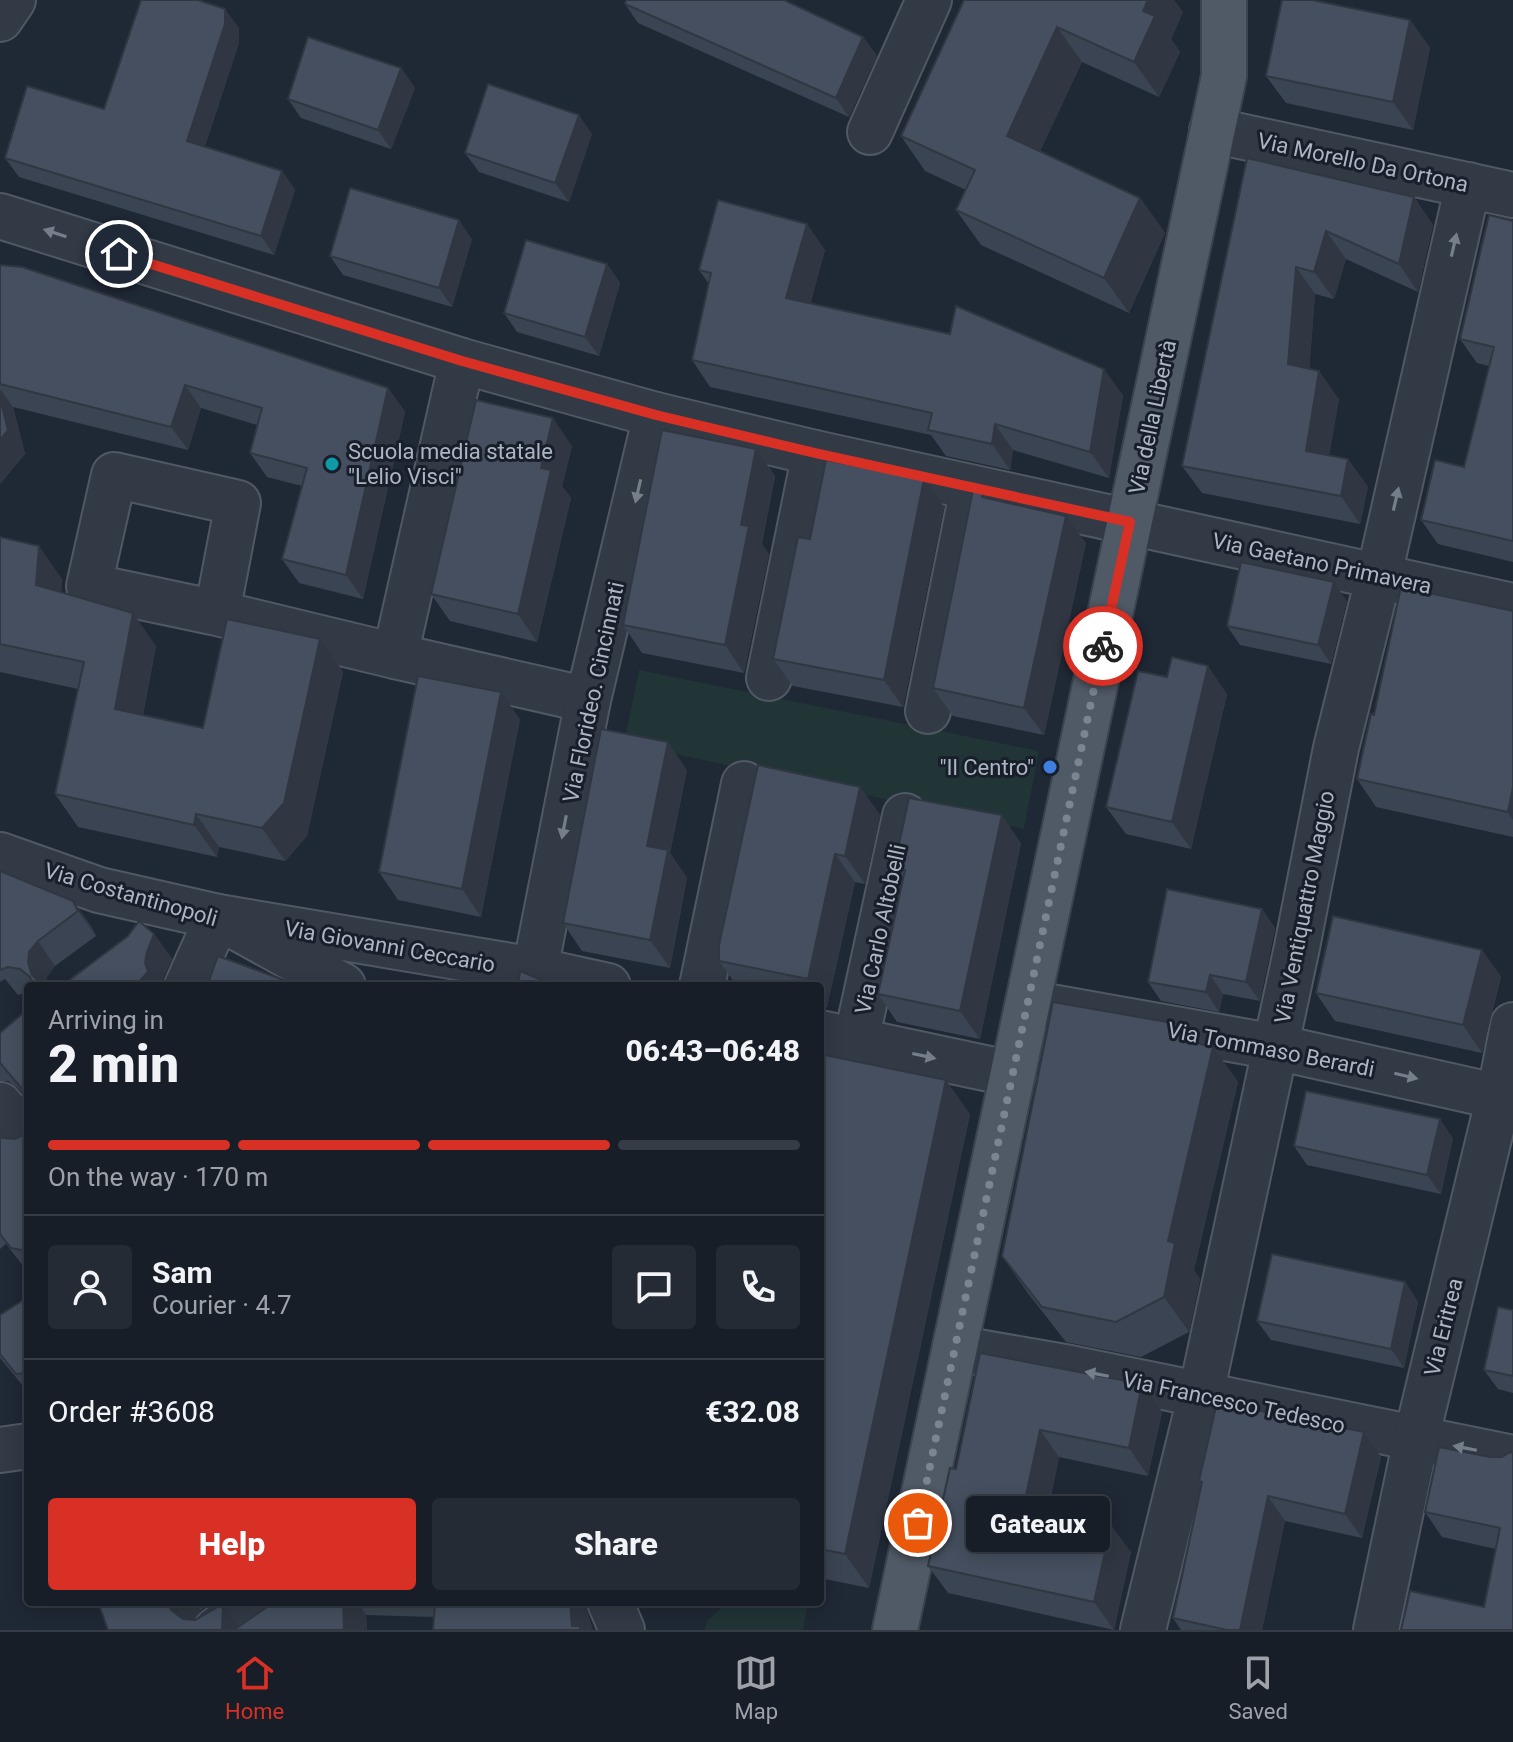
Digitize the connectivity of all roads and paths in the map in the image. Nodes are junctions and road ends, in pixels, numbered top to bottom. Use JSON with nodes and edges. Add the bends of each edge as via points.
{"nodes":[{"id":1,"x":13,"y":0,"type":"edge"},
{"id":2,"x":929,"y":0,"type":"edge"},
{"id":3,"x":1224,"y":0,"type":"edge"},
{"id":4,"x":0,"y":19,"type":"edge"},
{"id":5,"x":1212,"y":130,"type":"junction"},
{"id":6,"x":870,"y":132,"type":"dead end"},
{"id":7,"x":1468,"y":185,"type":"junction"},
{"id":8,"x":1513,"y":195,"type":"edge"},
{"id":9,"x":0,"y":216,"type":"edge"},
{"id":10,"x":462,"y":361,"type":"junction"},
{"id":11,"x":656,"y":415,"type":"junction"},
{"id":12,"x":815,"y":453,"type":"junction"},
{"id":13,"x":973,"y":488,"type":"junction"},
{"id":14,"x":1130,"y":522,"type":"junction"},
{"id":15,"x":1379,"y":575,"type":"junction"},
{"id":16,"x":1513,"y":606,"type":"edge"},
{"id":17,"x":217,"y":613,"type":"dead end"},
{"id":18,"x":395,"y":656,"type":"junction"},
{"id":19,"x":769,"y":678,"type":"dead end"},
{"id":20,"x":588,"y":700,"type":"junction"},
{"id":21,"x":928,"y":711,"type":"dead end"},
{"id":22,"x":744,"y":784,"type":"dead end"},
{"id":23,"x":905,"y":816,"type":"edge"},
{"id":24,"x":0,"y":855,"type":"edge"},
{"id":25,"x":154,"y":904,"type":"junction"},
{"id":26,"x":218,"y":917,"type":"junction"},
{"id":27,"x":130,"y":941,"type":"edge"},
{"id":28,"x":535,"y":970,"type":"junction"},
{"id":29,"x":189,"y":982,"type":"edge"},
{"id":30,"x":336,"y":982,"type":"edge"},
{"id":31,"x":590,"y":982,"type":"edge"},
{"id":32,"x":703,"y":982,"type":"edge"},
{"id":33,"x":1028,"y":1003,"type":"junction"},
{"id":34,"x":1513,"y":1025,"type":"edge"},
{"id":35,"x":838,"y":1037,"type":"edge"},
{"id":36,"x":1276,"y":1047,"type":"junction"},
{"id":37,"x":1013,"y":1074,"type":"junction"},
{"id":38,"x":1506,"y":1099,"type":"edge"},
{"id":39,"x":0,"y":1105,"type":"edge"},
{"id":40,"x":24,"y":1134,"type":"edge"},
{"id":41,"x":955,"y":1348,"type":"junction"},
{"id":42,"x":1201,"y":1394,"type":"junction"},
{"id":43,"x":1416,"y":1439,"type":"junction"},
{"id":44,"x":24,"y":1447,"type":"edge"},
{"id":45,"x":0,"y":1450,"type":"edge"},
{"id":46,"x":1513,"y":1458,"type":"edge"},
{"id":47,"x":249,"y":1606,"type":"edge"},
{"id":48,"x":612,"y":1606,"type":"edge"},
{"id":49,"x":216,"y":1630,"type":"edge"},
{"id":50,"x":622,"y":1630,"type":"edge"},
{"id":51,"x":895,"y":1630,"type":"edge"},
{"id":52,"x":1143,"y":1630,"type":"edge"},
{"id":53,"x":1376,"y":1630,"type":"edge"}],
"edges":[{"from":1,"to":4,"type":"street"},
{"from":2,"to":6,"type":"street"},
{"from":3,"to":5,"type":"main road","name":"Via della Libertà","via":[[1224,76]]},
{"from":5,"to":7,"type":"street","name":"Via Morello Da Ortona"},
{"from":5,"to":14,"type":"main road","name":"Via della Libertà"},
{"from":7,"to":8,"type":"street","name":"Via Morello Da Ortona"},
{"from":15,"to":7,"type":"street","name":"Via Ventiquattro Maggio","one_way":true},
{"from":10,"to":9,"type":"street","name":"Via Gaetano Primavera","one_way":true},
{"from":10,"to":11,"type":"street","name":"Via Gaetano Primavera"},
{"from":10,"to":18,"type":"street"},
{"from":11,"to":12,"type":"street","name":"Via Gaetano Primavera"},
{"from":11,"to":20,"type":"street","name":"Via Florideo. Cincinnati","one_way":true},
{"from":12,"to":13,"type":"street","name":"Via Gaetano Primavera"},
{"from":12,"to":19,"type":"street"},
{"from":13,"to":14,"type":"street","name":"Via Gaetano Primavera"},
{"from":13,"to":21,"type":"street"},
{"from":14,"to":15,"type":"street","name":"Via Gaetano Primavera"},
{"from":14,"to":33,"type":"main road","name":"Via della Libertà"},
{"from":15,"to":16,"type":"street","name":"Via Gaetano Primavera"},
{"from":15,"to":36,"type":"street","name":"Via Ventiquattro Maggio","via":[[1336,748]]},
{"from":17,"to":18,"type":"street"},
{"from":18,"to":20,"type":"street"},
{"from":20,"to":28,"type":"street","name":"Via Florideo. Cincinnati","one_way":true},
{"from":22,"to":32,"type":"street"},
{"from":23,"to":35,"type":"street","name":"Via Carlo Altobelli"},
{"from":24,"to":25,"type":"street","name":"Via Costantinopoli"},
{"from":25,"to":26,"type":"street","name":"Via Costantinopoli"},
{"from":25,"to":27,"type":"street"},
{"from":26,"to":28,"type":"street","name":"Via Giovanni Ceccario"},
{"from":26,"to":29,"type":"street"},
{"from":26,"to":30,"type":"street","name":"Via Costantinopoli"},
{"from":28,"to":31,"type":"street","name":"Via Giovanni Ceccario"},
{"from":33,"to":36,"type":"street","name":"Via Tommaso Berardi"},
{"from":33,"to":37,"type":"main road","name":"Via della Libertà"},
{"from":34,"to":38,"type":"street","name":"Via Eritrea"},
{"from":35,"to":37,"type":"street","one_way":true},
{"from":36,"to":38,"type":"street","name":"Via Tommaso Berardi","one_way":true},
{"from":36,"to":42,"type":"street","name":"Via Ventiquattro Maggio"},
{"from":37,"to":41,"type":"main road","name":"Via della Libertà"},
{"from":38,"to":43,"type":"street","name":"Via Eritrea"},
{"from":39,"to":40,"type":"street"},
{"from":42,"to":41,"type":"street","name":"Via Francesco Tedesco","one_way":true},
{"from":41,"to":51,"type":"main road","name":"Via della Libertà"},
{"from":42,"to":43,"type":"street","name":"Via Francesco Tedesco"},
{"from":42,"to":52,"type":"street","name":"Via Ventiquattro Maggio"},
{"from":46,"to":43,"type":"street","name":"Via Francesco Tedesco","one_way":true},
{"from":43,"to":53,"type":"street","name":"Via Eritrea"},
{"from":44,"to":45,"type":"street"},
{"from":47,"to":49,"type":"street"},
{"from":48,"to":50,"type":"street"}]}
